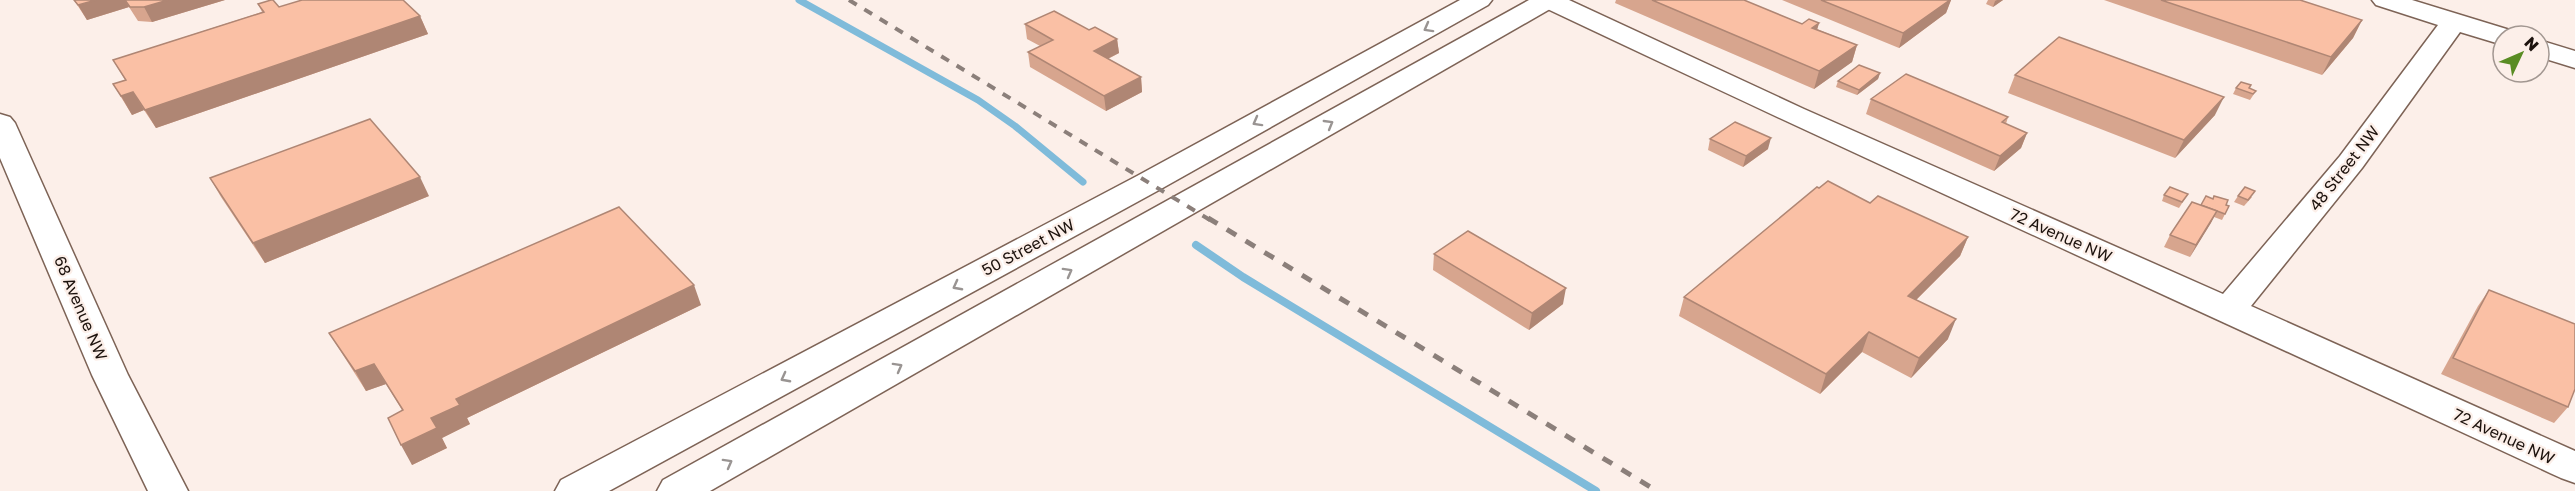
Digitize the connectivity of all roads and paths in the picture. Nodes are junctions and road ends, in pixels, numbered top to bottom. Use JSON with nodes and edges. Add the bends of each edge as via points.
{"nodes":[{"id":1,"x":1479,"y":0,"type":"edge"},
{"id":2,"x":1548,"y":0,"type":"edge"},
{"id":3,"x":2385,"y":0,"type":"edge"},
{"id":4,"x":2454,"y":22,"type":"junction"},
{"id":5,"x":2491,"y":33,"type":"edge"},
{"id":6,"x":2551,"y":52,"type":"edge"},
{"id":7,"x":2575,"y":60,"type":"edge"},
{"id":8,"x":0,"y":123,"type":"edge"},
{"id":9,"x":2229,"y":310,"type":"junction"},
{"id":10,"x":2575,"y":468,"type":"edge"},
{"id":11,"x":168,"y":491,"type":"edge"},
{"id":12,"x":575,"y":491,"type":"edge"},
{"id":13,"x":677,"y":491,"type":"edge"}],
"edges":[{"from":1,"to":12,"type":"street","name":"50 Street NW","one_way":true},
{"from":2,"to":9,"type":"street","name":"72 Avenue NW"},
{"from":13,"to":2,"type":"street","one_way":true},
{"from":3,"to":4,"type":"street"},
{"from":4,"to":5,"type":"street"},
{"from":4,"to":9,"type":"street","name":"48 Street NW","via":[[2351,162]]},
{"from":6,"to":7,"type":"street"},
{"from":8,"to":11,"type":"street","name":"68 Avenue NW","via":[[110,375]]},
{"from":9,"to":10,"type":"street","name":"72 Avenue NW"}]}
